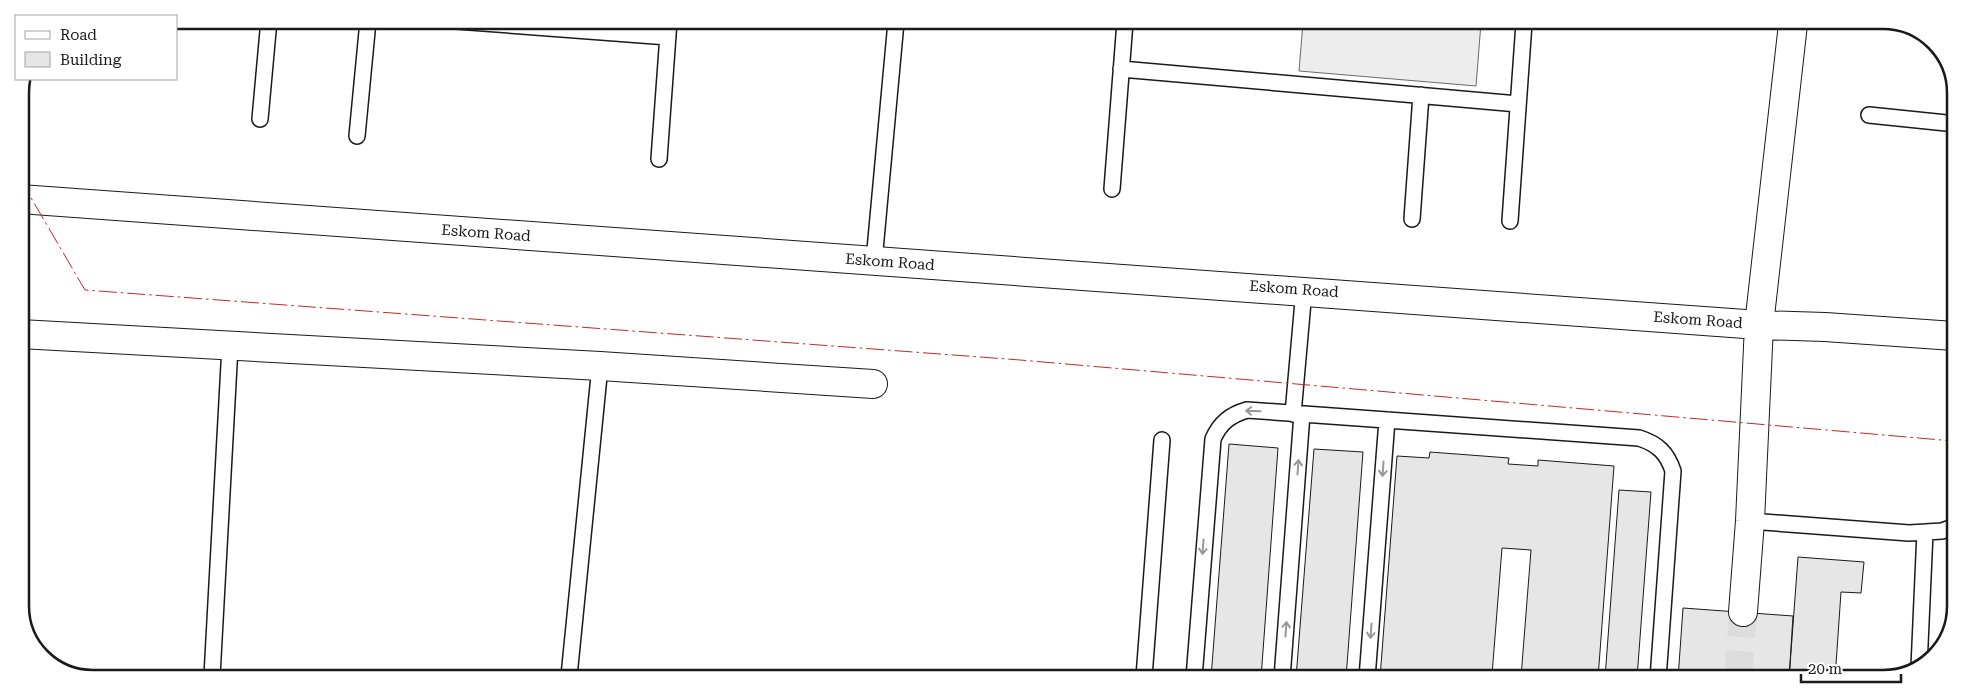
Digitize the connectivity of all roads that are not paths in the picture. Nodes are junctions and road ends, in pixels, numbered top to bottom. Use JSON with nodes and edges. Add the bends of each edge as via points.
{"nodes":[{"id":1,"x":268,"y":29,"type":"edge"},
{"id":2,"x":367,"y":29,"type":"edge"},
{"id":3,"x":562,"y":29,"type":"edge"},
{"id":4,"x":668,"y":29,"type":"edge"},
{"id":5,"x":895,"y":29,"type":"edge"},
{"id":6,"x":1124,"y":29,"type":"edge"},
{"id":7,"x":1524,"y":29,"type":"edge"},
{"id":8,"x":1792,"y":29,"type":"edge"},
{"id":9,"x":668,"y":37,"type":"junction"},
{"id":10,"x":1121,"y":69,"type":"junction"},
{"id":11,"x":1421,"y":95,"type":"junction"},
{"id":12,"x":1518,"y":104,"type":"junction"},
{"id":13,"x":1869,"y":115,"type":"dead end"},
{"id":14,"x":260,"y":119,"type":"dead end"},
{"id":15,"x":1947,"y":123,"type":"edge"},
{"id":16,"x":357,"y":136,"type":"dead end"},
{"id":17,"x":659,"y":159,"type":"dead end"},
{"id":18,"x":1112,"y":189,"type":"dead end"},
{"id":19,"x":29,"y":200,"type":"edge"},
{"id":20,"x":1412,"y":219,"type":"dead end"},
{"id":21,"x":1510,"y":221,"type":"dead end"},
{"id":22,"x":874,"y":261,"type":"junction"},
{"id":23,"x":1304,"y":290,"type":"junction"},
{"id":24,"x":1759,"y":325,"type":"junction"},
{"id":25,"x":29,"y":335,"type":"edge"},
{"id":26,"x":1947,"y":336,"type":"edge"},
{"id":27,"x":230,"y":346,"type":"junction"},
{"id":28,"x":600,"y":366,"type":"junction"},
{"id":29,"x":874,"y":384,"type":"dead end"},
{"id":30,"x":1298,"y":414,"type":"junction"},
{"id":31,"x":1387,"y":420,"type":"junction"},
{"id":32,"x":1162,"y":440,"type":"dead end"},
{"id":33,"x":1750,"y":521,"type":"junction"},
{"id":34,"x":1947,"y":529,"type":"edge"},
{"id":35,"x":1925,"y":532,"type":"junction"},
{"id":36,"x":1743,"y":612,"type":"tunnel mouth"},
{"id":37,"x":1919,"y":659,"type":"edge"},
{"id":38,"x":212,"y":670,"type":"edge"},
{"id":39,"x":570,"y":670,"type":"edge"},
{"id":40,"x":1145,"y":670,"type":"edge"},
{"id":41,"x":1195,"y":670,"type":"edge"},
{"id":42,"x":1282,"y":670,"type":"edge"},
{"id":43,"x":1368,"y":670,"type":"edge"},
{"id":44,"x":1659,"y":670,"type":"edge"}],
"edges":[{"from":1,"to":14,"type":"lane"},
{"from":2,"to":16,"type":"lane"},
{"from":3,"to":9,"type":"lane"},
{"from":4,"to":9,"type":"lane"},
{"from":5,"to":22,"type":"lane"},
{"from":6,"to":10,"type":"lane"},
{"from":7,"to":12,"type":"lane"},
{"from":8,"to":24,"type":"street","name":"Eskom Road"},
{"from":9,"to":17,"type":"lane"},
{"from":10,"to":11,"type":"lane"},
{"from":10,"to":18,"type":"lane"},
{"from":11,"to":12,"type":"lane"},
{"from":11,"to":20,"type":"lane"},
{"from":12,"to":21,"type":"lane"},
{"from":13,"to":15,"type":"lane"},
{"from":19,"to":22,"type":"street","name":"Eskom Road"},
{"from":22,"to":23,"type":"street","name":"Eskom Road"},
{"from":23,"to":24,"type":"street","name":"Eskom Road"},
{"from":23,"to":30,"type":"lane"},
{"from":24,"to":26,"type":"street","name":"Eskom Road"},
{"from":24,"to":33,"type":"street"},
{"from":25,"to":27,"type":"street"},
{"from":27,"to":28,"type":"street"},
{"from":27,"to":38,"type":"lane"},
{"from":28,"to":29,"type":"street"},
{"from":28,"to":39,"type":"lane"},
{"from":30,"to":31,"type":"lane"},
{"from":30,"to":41,"type":"lane","one_way":true,"via":[[1247,410],[1223,422],[1213,439]]},
{"from":42,"to":30,"type":"lane","one_way":true},
{"from":31,"to":43,"type":"lane","one_way":true},
{"from":31,"to":44,"type":"lane","via":[[1639,438],[1662,450],[1673,472]]},
{"from":32,"to":40,"type":"lane"},
{"from":33,"to":35,"type":"lane"},
{"from":33,"to":36,"type":"street"},
{"from":34,"to":35,"type":"lane"},
{"from":35,"to":37,"type":"lane"}]}
